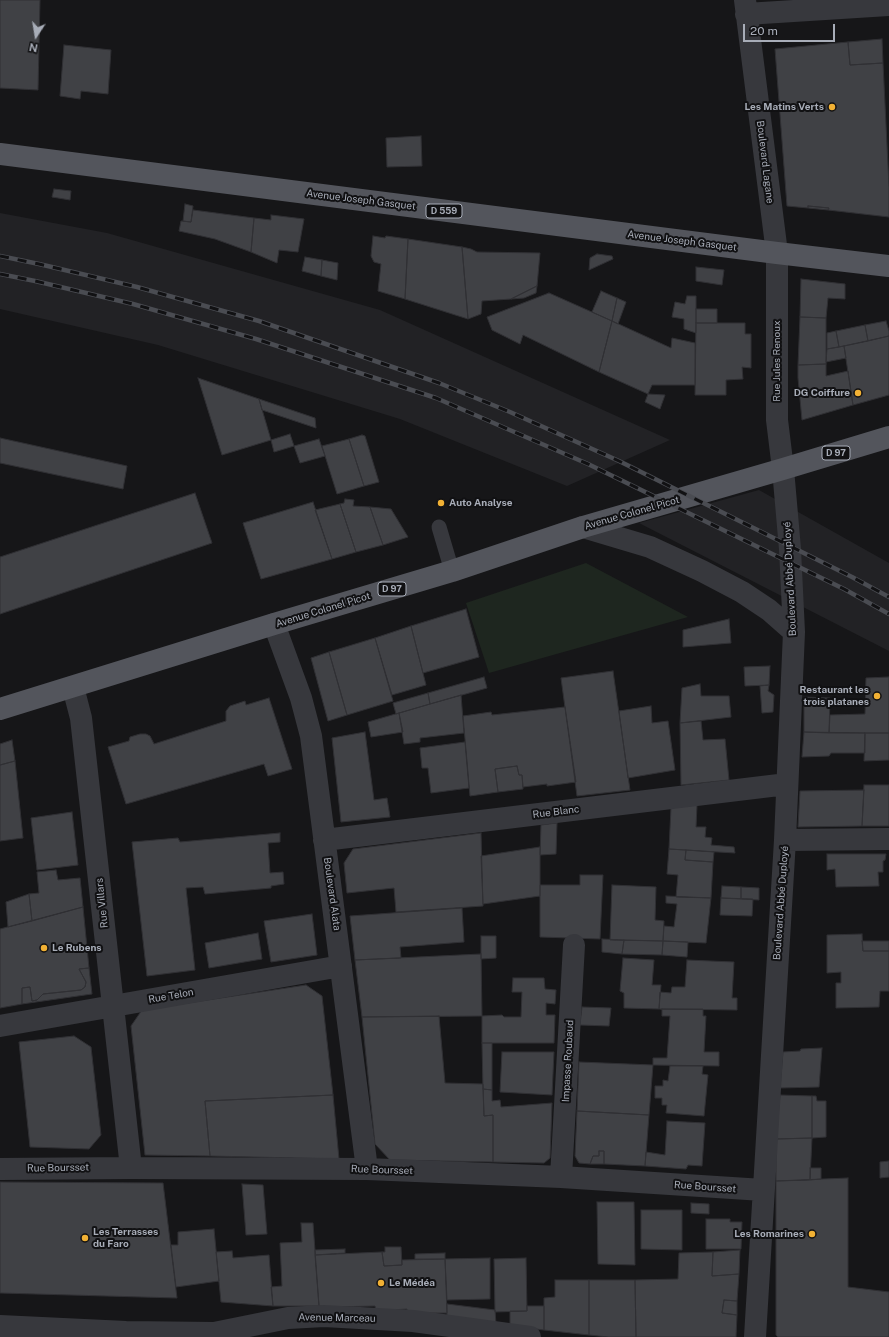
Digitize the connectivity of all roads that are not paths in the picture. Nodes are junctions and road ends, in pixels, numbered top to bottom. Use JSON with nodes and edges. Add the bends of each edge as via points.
{"nodes":[{"id":1,"x":889,"y":5,"type":"edge"},
{"id":2,"x":745,"y":7,"type":"edge"},
{"id":3,"x":0,"y":154,"type":"edge"},
{"id":4,"x":778,"y":253,"type":"junction"},
{"id":5,"x":889,"y":266,"type":"edge"},
{"id":6,"x":889,"y":437,"type":"edge"},
{"id":7,"x":783,"y":469,"type":"junction"},
{"id":8,"x":439,"y":527,"type":"dead end"},
{"id":9,"x":582,"y":527,"type":"junction"},
{"id":10,"x":452,"y":571,"type":"junction"},
{"id":11,"x":274,"y":624,"type":"junction"},
{"id":12,"x":794,"y":632,"type":"junction"},
{"id":13,"x":74,"y":687,"type":"junction"},
{"id":14,"x":0,"y":709,"type":"edge"},
{"id":15,"x":788,"y":784,"type":"junction"},
{"id":16,"x":889,"y":839,"type":"edge"},
{"id":17,"x":324,"y":840,"type":"junction"},
{"id":18,"x":785,"y":840,"type":"junction"},
{"id":19,"x":574,"y":945,"type":"dead end"},
{"id":20,"x":341,"y":966,"type":"junction"},
{"id":21,"x":113,"y":1006,"type":"junction"},
{"id":22,"x":0,"y":1026,"type":"edge"},
{"id":23,"x":131,"y":1168,"type":"junction"},
{"id":24,"x":0,"y":1169,"type":"edge"},
{"id":25,"x":367,"y":1169,"type":"junction"},
{"id":26,"x":561,"y":1177,"type":"junction"},
{"id":27,"x":763,"y":1190,"type":"junction"},
{"id":28,"x":0,"y":1326,"type":"edge"},
{"id":29,"x":110,"y":1334,"type":"edge"},
{"id":30,"x":505,"y":1335,"type":"edge"},
{"id":31,"x":530,"y":1337,"type":"edge"},
{"id":32,"x":755,"y":1337,"type":"edge"}],
"edges":[{"from":1,"to":2,"type":"street"},
{"from":2,"to":4,"type":"street","name":"Boulevard Lagane"},
{"from":3,"to":4,"type":"main road","name":"Avenue Joseph Gasquet","number":"D 559"},
{"from":4,"to":5,"type":"main road","name":"Avenue Joseph Gasquet","number":"D 559"},
{"from":4,"to":7,"type":"street","name":"Rue Jules Renoux","via":[[777,420]]},
{"from":6,"to":7,"type":"main road","number":"D 97"},
{"from":7,"to":9,"type":"main road","name":"Avenue Colonel Picot","number":"D 97"},
{"from":7,"to":12,"type":"street","name":"Boulevard Abbé Duployé"},
{"from":8,"to":10,"type":"lane"},
{"from":9,"to":10,"type":"main road","name":"Avenue Colonel Picot","number":"D 97"},
{"from":9,"to":12,"type":"street","via":[[650,548],[702,571],[742,592]]},
{"from":10,"to":11,"type":"main road","name":"Avenue Colonel Picot","number":"D 97"},
{"from":11,"to":13,"type":"main road","name":"Avenue Colonel Picot","number":"D 97"},
{"from":11,"to":17,"type":"street","name":"Boulevard Alata","via":[[301,698],[311,736]]},
{"from":12,"to":15,"type":"street","name":"Boulevard Abbé Duployé"},
{"from":13,"to":14,"type":"main road","name":"Avenue Colonel Picot","number":"D 97"},
{"from":13,"to":21,"type":"street","name":"Rue Villars","via":[[81,718]]},
{"from":15,"to":17,"type":"street","name":"Rue Blanc"},
{"from":15,"to":18,"type":"street","name":"Boulevard Abbé Duployé"},
{"from":16,"to":18,"type":"street"},
{"from":17,"to":20,"type":"street","name":"Boulevard Alata"},
{"from":18,"to":27,"type":"street","name":"Boulevard Abbé Duployé"},
{"from":19,"to":26,"type":"street","name":"Impasse Roubaud"},
{"from":20,"to":21,"type":"street","name":"Rue Telon"},
{"from":20,"to":25,"type":"street","name":"Boulevard Alata"},
{"from":21,"to":22,"type":"street","name":"Rue Telon"},
{"from":21,"to":23,"type":"street","name":"Rue Villars"},
{"from":23,"to":24,"type":"street","name":"Rue Boursset"},
{"from":23,"to":25,"type":"street","name":"Rue Boursset"},
{"from":25,"to":26,"type":"street","name":"Rue Boursset"},
{"from":26,"to":27,"type":"street","name":"Rue Boursset"},
{"from":27,"to":32,"type":"street","name":"Boulevard Abbé Duployé"},
{"from":28,"to":29,"type":"street","name":"Avenue Marceau"},
{"from":29,"to":30,"type":"street","name":"Avenue Marceau","via":[[214,1333],[288,1318],[324,1316],[413,1321]]},
{"from":30,"to":31,"type":"street","name":"Avenue Marceau"}]}
